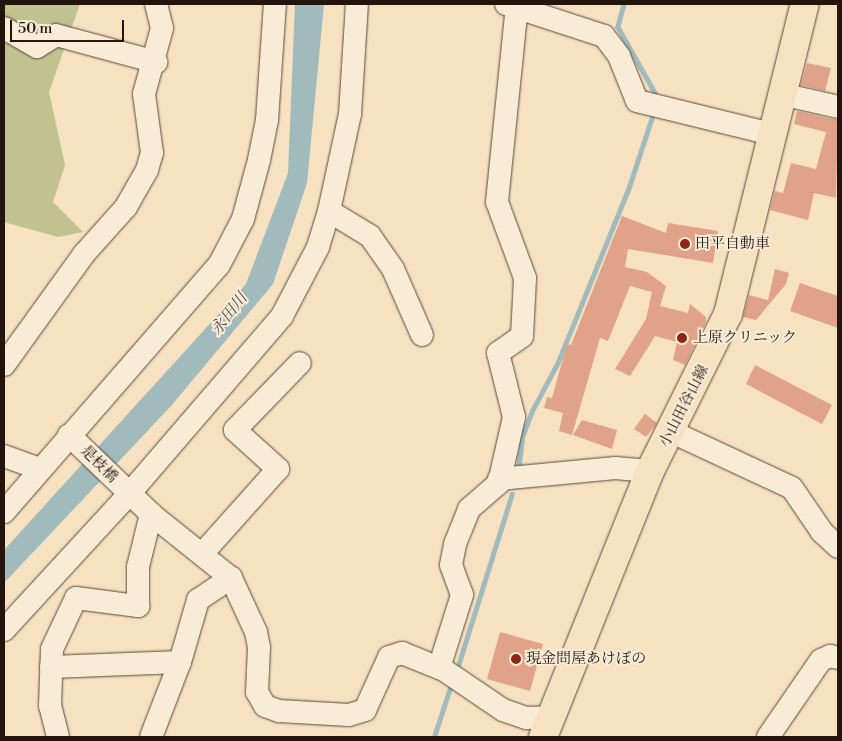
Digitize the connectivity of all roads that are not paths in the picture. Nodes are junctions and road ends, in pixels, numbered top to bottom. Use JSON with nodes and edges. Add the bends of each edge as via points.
{"nodes":[{"id":1,"x":156,"y":4,"type":"edge"},
{"id":2,"x":275,"y":4,"type":"edge"},
{"id":3,"x":357,"y":4,"type":"edge"},
{"id":4,"x":513,"y":4,"type":"edge"},
{"id":5,"x":805,"y":4,"type":"edge"},
{"id":6,"x":4,"y":28,"type":"edge"},
{"id":7,"x":156,"y":62,"type":"junction"},
{"id":8,"x":781,"y":94,"type":"junction"},
{"id":9,"x":838,"y":107,"type":"edge"},
{"id":10,"x":771,"y":134,"type":"junction"},
{"id":11,"x":329,"y":211,"type":"junction"},
{"id":12,"x":422,"y":335,"type":"dead end"},
{"id":13,"x":300,"y":363,"type":"dead end"},
{"id":14,"x":4,"y":365,"type":"edge"},
{"id":15,"x":672,"y":432,"type":"junction"},
{"id":16,"x":69,"y":435,"type":"junction"},
{"id":17,"x":4,"y":456,"type":"edge"},
{"id":18,"x":40,"y":470,"type":"junction"},
{"id":19,"x":650,"y":471,"type":"junction"},
{"id":20,"x":500,"y":478,"type":"junction"},
{"id":21,"x":129,"y":494,"type":"junction"},
{"id":22,"x":4,"y":512,"type":"edge"},
{"id":23,"x":151,"y":514,"type":"junction"},
{"id":24,"x":838,"y":547,"type":"edge"},
{"id":25,"x":202,"y":554,"type":"junction"},
{"id":26,"x":231,"y":578,"type":"junction"},
{"id":27,"x":4,"y":630,"type":"edge"},
{"id":28,"x":838,"y":658,"type":"edge"},
{"id":29,"x":180,"y":662,"type":"junction"},
{"id":30,"x":51,"y":667,"type":"junction"},
{"id":31,"x":439,"y":668,"type":"junction"},
{"id":32,"x":546,"y":727,"type":"edge"},
{"id":33,"x":58,"y":737,"type":"edge"},
{"id":34,"x":151,"y":737,"type":"edge"},
{"id":35,"x":768,"y":737,"type":"edge"}],
"edges":[{"from":1,"to":7,"type":"street","via":[[162,28]]},
{"from":2,"to":16,"type":"street","via":[[267,120],[243,219],[220,265],[196,296]]},
{"from":3,"to":11,"type":"street","via":[[350,114]]},
{"from":4,"to":10,"type":"street","via":[[604,36],[619,56],[637,100]]},
{"from":4,"to":20,"type":"street","via":[[497,202],[525,278],[522,336],[498,353],[514,417]]},
{"from":5,"to":8,"type":"main road","name":"小山田谷山線"},
{"from":6,"to":7,"type":"street","via":[[37,47],[56,35]]},
{"from":7,"to":14,"type":"street","via":[[144,94],[152,153],[147,170],[126,207],[84,254]]},
{"from":8,"to":9,"type":"street"},
{"from":8,"to":10,"type":"main road","name":"小山田谷山線"},
{"from":10,"to":15,"type":"main road","name":"小山田谷山線","via":[[728,314]]},
{"from":11,"to":12,"type":"street","via":[[370,236],[393,269]]},
{"from":11,"to":21,"type":"street","via":[[318,247],[282,316]]},
{"from":13,"to":25,"type":"street","via":[[236,430],[278,469]]},
{"from":15,"to":19,"type":"main road","name":"小山田谷山線"},
{"from":15,"to":24,"type":"street","via":[[792,488],[822,532]]},
{"from":16,"to":18,"type":"street"},
{"from":16,"to":21,"type":"street","name":"是枝橋"},
{"from":17,"to":18,"type":"street"},
{"from":18,"to":22,"type":"street"},
{"from":19,"to":20,"type":"street","via":[[615,468]]},
{"from":19,"to":32,"type":"main road","name":"小山田谷山線"},
{"from":20,"to":31,"type":"street","via":[[469,509],[460,528],[451,565],[462,595]]},
{"from":21,"to":23,"type":"street","name":"是枝橋"},
{"from":21,"to":27,"type":"street"},
{"from":23,"to":25,"type":"street","name":"是枝橋"},
{"from":23,"to":30,"type":"street","via":[[138,567],[138,606],[76,598],[52,649]]},
{"from":25,"to":26,"type":"street","name":"是枝橋"},
{"from":26,"to":29,"type":"street","via":[[198,600]]},
{"from":26,"to":31,"type":"street","via":[[256,632],[259,648],[257,692],[265,706],[279,711],[358,713],[370,705],[389,658],[402,653]]},
{"from":28,"to":35,"type":"street","via":[[830,656],[820,660]]},
{"from":29,"to":30,"type":"street"},
{"from":29,"to":34,"type":"street"},
{"from":30,"to":33,"type":"street","via":[[50,706]]},
{"from":31,"to":32,"type":"street","via":[[503,710]]}]}
